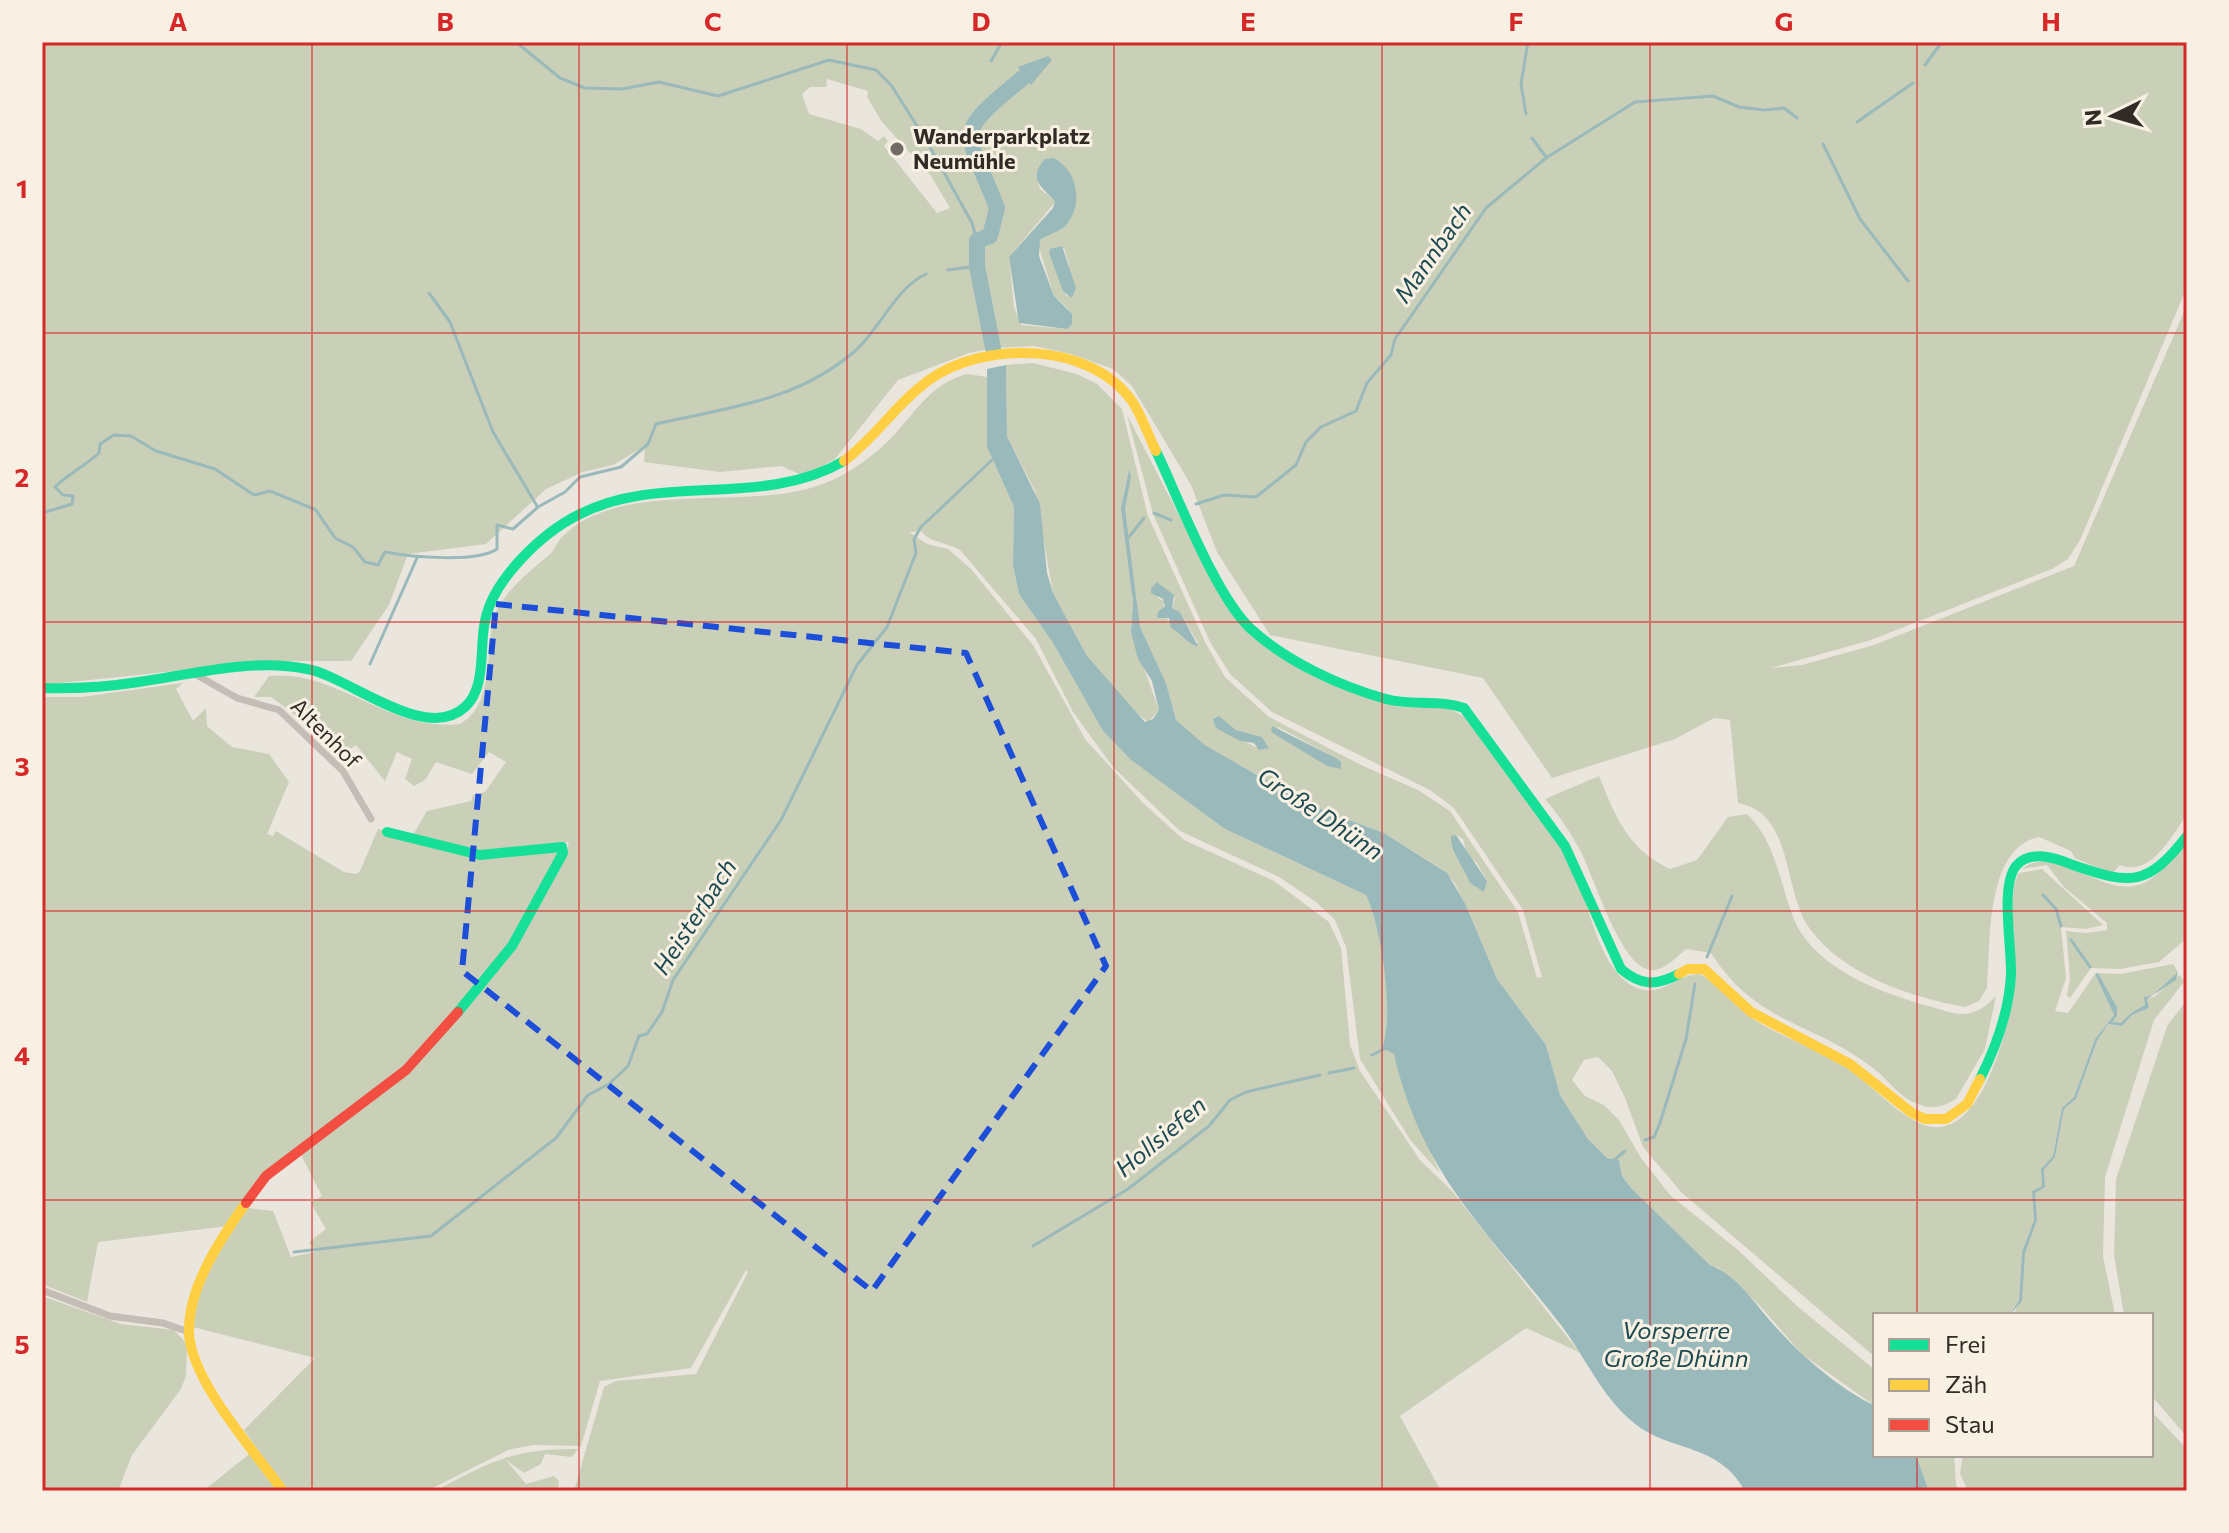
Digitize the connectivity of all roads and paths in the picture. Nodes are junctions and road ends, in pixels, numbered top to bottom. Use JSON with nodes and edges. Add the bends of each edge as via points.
{"nodes":[{"id":1,"x":195,"y":674,"type":"junction"},
{"id":2,"x":42,"y":688,"type":"edge"},
{"id":3,"x":371,"y":819,"type":"dead end"},
{"id":4,"x":387,"y":832,"type":"dead end"},
{"id":5,"x":2187,"y":836,"type":"edge"},
{"id":6,"x":42,"y":1290,"type":"edge"},
{"id":7,"x":189,"y":1332,"type":"junction"},
{"id":8,"x":283,"y":1491,"type":"edge"}],
"edges":[{"from":1,"to":2,"type":"main road"},
{"from":1,"to":3,"type":"street","name":"Altenhof","via":[[237,698],[279,710],[343,771]]},
{"from":1,"to":5,"type":"main road","via":[[293,666],[412,712],[456,713],[475,691],[491,604],[531,554],[573,515],[633,494],[748,490],[812,477],[866,445],[939,374],[994,355],[1035,353],[1093,369],[1131,400],[1226,597],[1258,635],[1307,667],[1362,691],[1401,701],[1453,704],[1471,715],[1560,839],[1613,957],[1627,975],[1655,984],[1688,969],[1704,969],[1751,1012],[1850,1064],[1921,1118],[1946,1119],[1963,1110],[1995,1052],[2011,977],[2009,884],[2019,864],[2050,855],[2109,880],[2133,881],[2161,867]]},
{"from":4,"to":7,"type":"main road","via":[[480,855],[558,845],[563,853],[512,946],[427,1050],[260,1181],[203,1274]]},
{"from":6,"to":7,"type":"street","via":[[110,1316]]},
{"from":7,"to":8,"type":"main road","via":[[203,1377]]}]}
